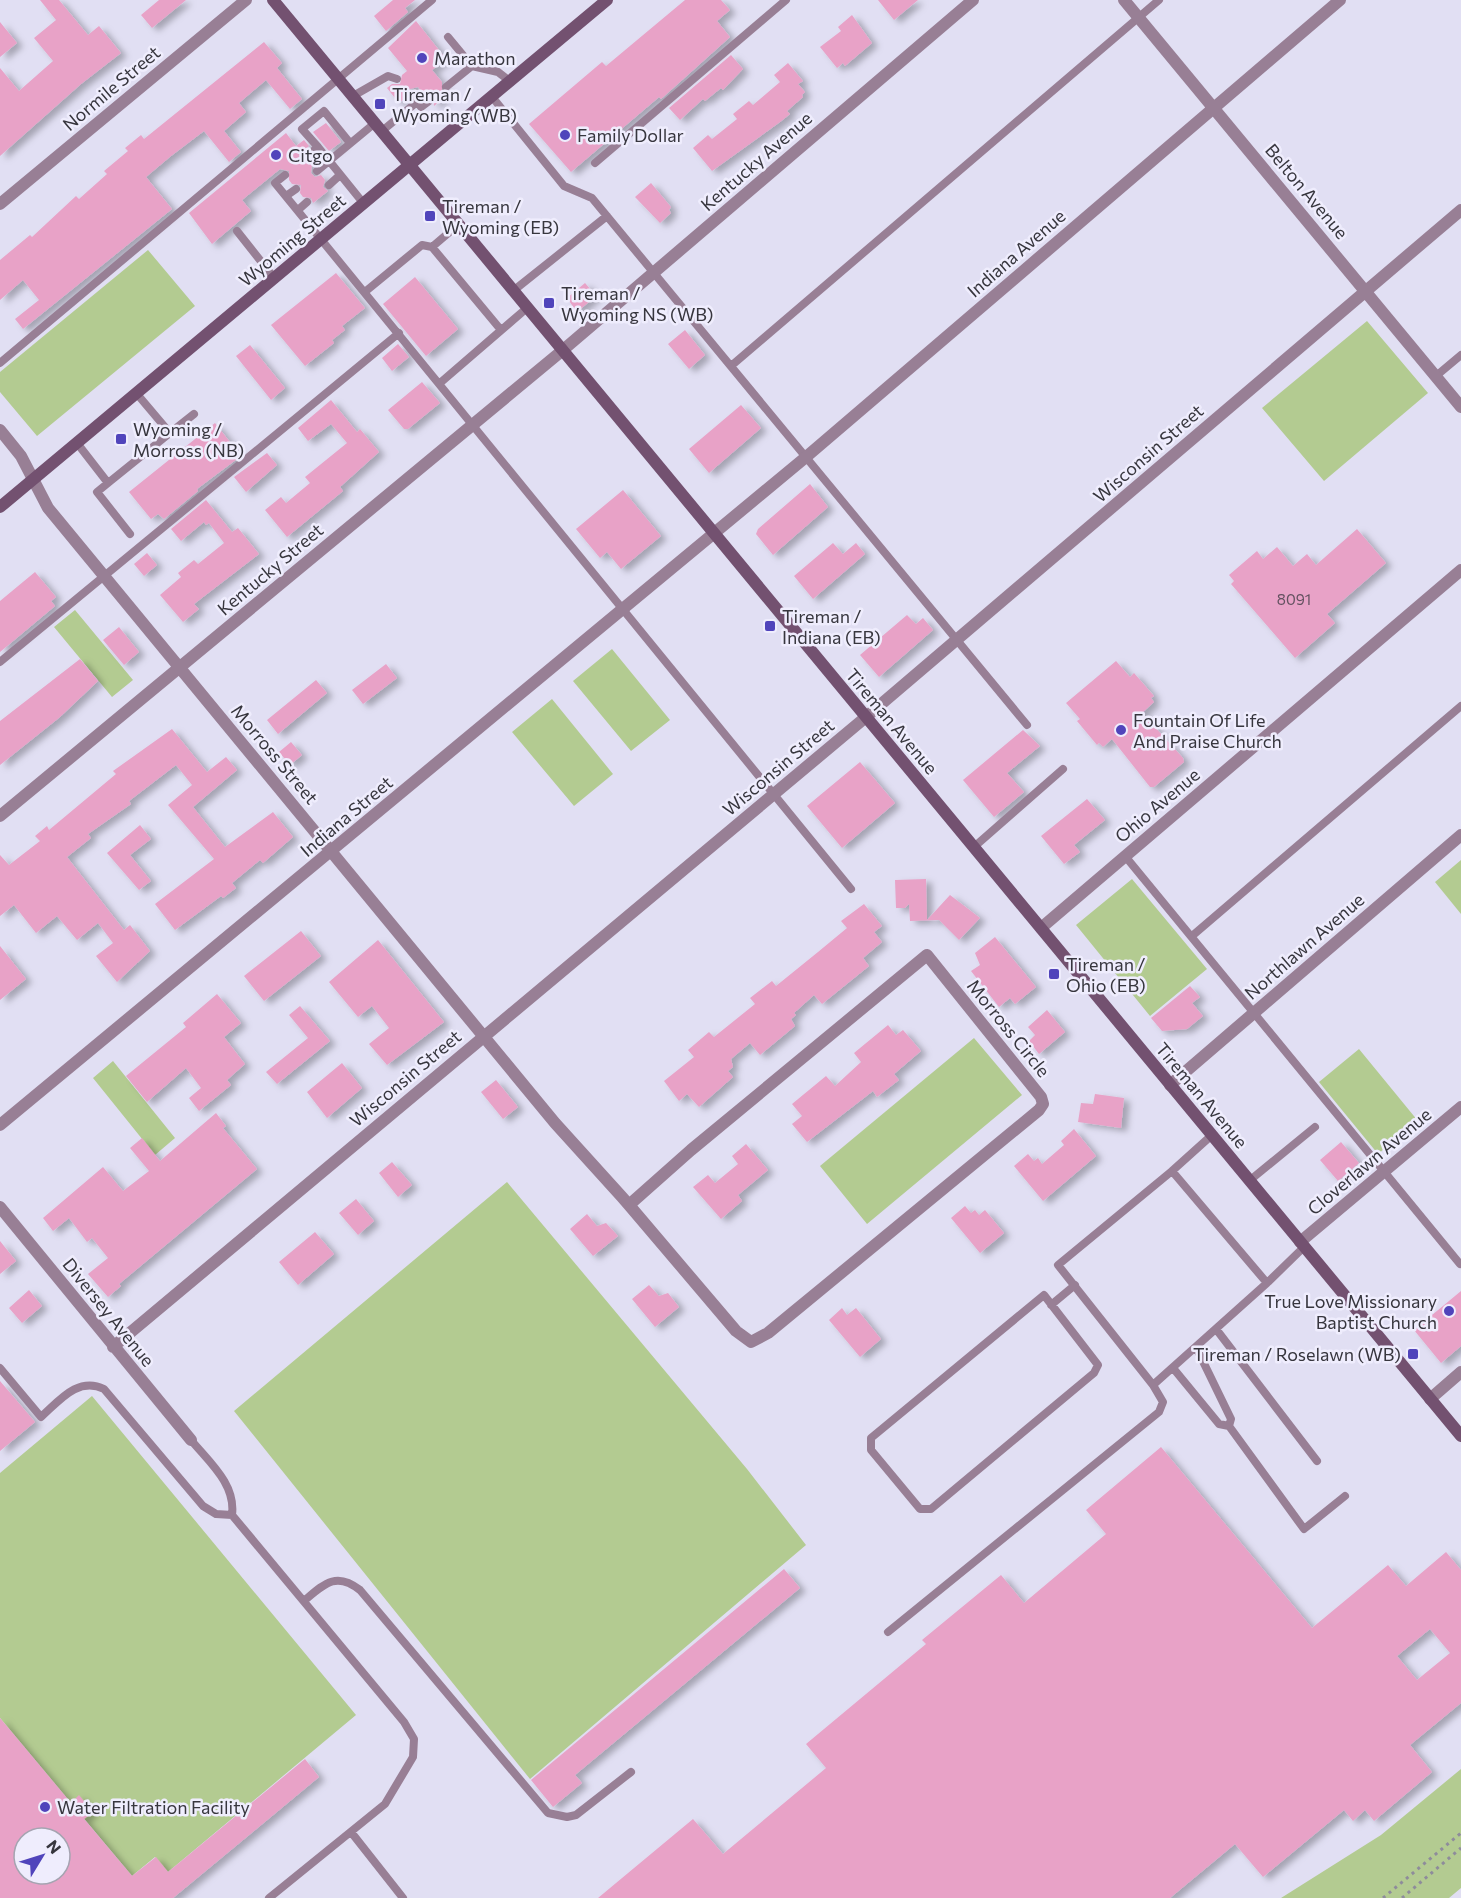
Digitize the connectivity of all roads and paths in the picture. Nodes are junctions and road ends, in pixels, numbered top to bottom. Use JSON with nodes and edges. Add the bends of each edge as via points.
{"nodes":[{"id":1,"x":246,"y":0,"type":"edge"},
{"id":2,"x":273,"y":0,"type":"edge"},
{"id":3,"x":432,"y":0,"type":"edge"},
{"id":4,"x":607,"y":0,"type":"edge"},
{"id":5,"x":786,"y":0,"type":"edge"},
{"id":6,"x":973,"y":0,"type":"edge"},
{"id":7,"x":1124,"y":0,"type":"edge"},
{"id":8,"x":1159,"y":0,"type":"edge"},
{"id":9,"x":1340,"y":0,"type":"edge"},
{"id":10,"x":1139,"y":18,"type":"junction"},
{"id":11,"x":448,"y":37,"type":"dead end"},
{"id":12,"x":472,"y":66,"type":"junction"},
{"id":13,"x":339,"y":79,"type":"junction"},
{"id":14,"x":397,"y":79,"type":"dead end"},
{"id":15,"x":511,"y":82,"type":"junction"},
{"id":16,"x":446,"y":87,"type":"dead end"},
{"id":17,"x":410,"y":94,"type":"dead end"},
{"id":18,"x":353,"y":96,"type":"junction"},
{"id":19,"x":493,"y":98,"type":"junction"},
{"id":20,"x":315,"y":100,"type":"junction"},
{"id":21,"x":429,"y":101,"type":"dead end"},
{"id":22,"x":417,"y":102,"type":"junction"},
{"id":23,"x":1213,"y":107,"type":"junction"},
{"id":24,"x":324,"y":111,"type":"junction"},
{"id":25,"x":378,"y":127,"type":"junction"},
{"id":26,"x":350,"y":143,"type":"junction"},
{"id":27,"x":318,"y":147,"type":"junction"},
{"id":28,"x":306,"y":157,"type":"dead end"},
{"id":29,"x":329,"y":161,"type":"junction"},
{"id":30,"x":595,"y":163,"type":"dead end"},
{"id":31,"x":410,"y":164,"type":"junction"},
{"id":32,"x":317,"y":171,"type":"dead end"},
{"id":33,"x":285,"y":175,"type":"dead end"},
{"id":34,"x":340,"y":175,"type":"junction"},
{"id":35,"x":328,"y":184,"type":"dead end"},
{"id":36,"x":296,"y":189,"type":"dead end"},
{"id":37,"x":286,"y":196,"type":"junction"},
{"id":38,"x":307,"y":202,"type":"dead end"},
{"id":39,"x":0,"y":204,"type":"edge"},
{"id":40,"x":364,"y":204,"type":"junction"},
{"id":41,"x":298,"y":210,"type":"junction"},
{"id":42,"x":1461,"y":210,"type":"edge"},
{"id":43,"x":607,"y":216,"type":"junction"},
{"id":44,"x":459,"y":224,"type":"junction"},
{"id":45,"x":237,"y":231,"type":"dead end"},
{"id":46,"x":322,"y":240,"type":"junction"},
{"id":47,"x":432,"y":247,"type":"junction"},
{"id":48,"x":654,"y":273,"type":"junction"},
{"id":49,"x":275,"y":279,"type":"junction"},
{"id":50,"x":366,"y":291,"type":"junction"},
{"id":51,"x":513,"y":291,"type":"junction"},
{"id":52,"x":1366,"y":291,"type":"junction"},
{"id":53,"x":528,"y":308,"type":"junction"},
{"id":54,"x":501,"y":330,"type":"junction"},
{"id":55,"x":399,"y":333,"type":"junction"},
{"id":56,"x":562,"y":350,"type":"junction"},
{"id":57,"x":1461,"y":355,"type":"edge"},
{"id":58,"x":0,"y":363,"type":"edge"},
{"id":59,"x":731,"y":366,"type":"junction"},
{"id":60,"x":1436,"y":376,"type":"junction"},
{"id":61,"x":440,"y":383,"type":"junction"},
{"id":62,"x":137,"y":394,"type":"junction"},
{"id":63,"x":1461,"y":406,"type":"edge"},
{"id":64,"x":194,"y":414,"type":"dead end"},
{"id":65,"x":473,"y":424,"type":"junction"},
{"id":66,"x":0,"y":430,"type":"edge"},
{"id":67,"x":170,"y":433,"type":"junction"},
{"id":68,"x":77,"y":443,"type":"junction"},
{"id":69,"x":806,"y":457,"type":"junction"},
{"id":70,"x":33,"y":480,"type":"junction"},
{"id":71,"x":108,"y":483,"type":"junction"},
{"id":72,"x":0,"y":506,"type":"edge"},
{"id":73,"x":714,"y":533,"type":"junction"},
{"id":74,"x":130,"y":534,"type":"dead end"},
{"id":75,"x":1461,"y":570,"type":"edge"},
{"id":76,"x":104,"y":576,"type":"junction"},
{"id":77,"x":624,"y":609,"type":"junction"},
{"id":78,"x":956,"y":640,"type":"junction"},
{"id":79,"x":0,"y":662,"type":"edge"},
{"id":80,"x":180,"y":668,"type":"junction"},
{"id":81,"x":1461,"y":706,"type":"edge"},
{"id":82,"x":866,"y":717,"type":"junction"},
{"id":83,"x":1027,"y":725,"type":"dead end"},
{"id":84,"x":1063,"y":770,"type":"dead end"},
{"id":85,"x":775,"y":793,"type":"junction"},
{"id":86,"x":0,"y":816,"type":"edge"},
{"id":87,"x":1461,"y":835,"type":"edge"},
{"id":88,"x":974,"y":847,"type":"junction"},
{"id":89,"x":331,"y":851,"type":"junction"},
{"id":90,"x":1125,"y":856,"type":"junction"},
{"id":91,"x":851,"y":889,"type":"dead end"},
{"id":92,"x":1041,"y":928,"type":"junction"},
{"id":93,"x":1192,"y":936,"type":"junction"},
{"id":94,"x":1255,"y":1012,"type":"junction"},
{"id":95,"x":483,"y":1036,"type":"junction"},
{"id":96,"x":1170,"y":1084,"type":"junction"},
{"id":97,"x":1461,"y":1107,"type":"edge"},
{"id":98,"x":555,"y":1123,"type":"joint"},
{"id":99,"x":0,"y":1125,"type":"edge"},
{"id":100,"x":1315,"y":1127,"type":"dead end"},
{"id":101,"x":1212,"y":1135,"type":"junction"},
{"id":102,"x":1172,"y":1172,"type":"junction"},
{"id":103,"x":1386,"y":1172,"type":"junction"},
{"id":104,"x":1249,"y":1180,"type":"junction"},
{"id":105,"x":629,"y":1205,"type":"junction"},
{"id":106,"x":0,"y":1207,"type":"edge"},
{"id":107,"x":1302,"y":1244,"type":"junction"},
{"id":108,"x":1460,"y":1264,"type":"edge"},
{"id":109,"x":1267,"y":1283,"type":"junction"},
{"id":110,"x":1075,"y":1285,"type":"junction"},
{"id":111,"x":1051,"y":1305,"type":"junction"},
{"id":112,"x":1216,"y":1329,"type":"junction"},
{"id":113,"x":113,"y":1347,"type":"junction"},
{"id":114,"x":1196,"y":1347,"type":"junction"},
{"id":115,"x":0,"y":1368,"type":"edge"},
{"id":116,"x":1173,"y":1368,"type":"junction"},
{"id":117,"x":1461,"y":1372,"type":"edge"},
{"id":118,"x":1153,"y":1385,"type":"junction"},
{"id":119,"x":1430,"y":1399,"type":"junction"},
{"id":120,"x":1229,"y":1426,"type":"junction"},
{"id":121,"x":1461,"y":1437,"type":"edge"},
{"id":122,"x":191,"y":1440,"type":"joint"},
{"id":123,"x":1317,"y":1461,"type":"dead end"},
{"id":124,"x":1345,"y":1496,"type":"dead end"},
{"id":125,"x":232,"y":1515,"type":"junction"},
{"id":126,"x":304,"y":1601,"type":"junction"},
{"id":127,"x":888,"y":1632,"type":"dead end"},
{"id":128,"x":631,"y":1772,"type":"dead end"},
{"id":129,"x":351,"y":1832,"type":"junction"},
{"id":130,"x":1461,"y":1833,"type":"edge"},
{"id":131,"x":1461,"y":1848,"type":"edge"},
{"id":132,"x":269,"y":1898,"type":"edge"},
{"id":133,"x":403,"y":1898,"type":"edge"},
{"id":134,"x":1383,"y":1898,"type":"edge"},
{"id":135,"x":1402,"y":1898,"type":"edge"}],
"edges":[{"from":1,"to":39,"type":"street","name":"Normile Street"},
{"from":2,"to":13,"type":"street","name":"Tireman Avenue"},
{"from":3,"to":13,"type":"lane"},
{"from":4,"to":15,"type":"street","name":"Wyoming Street"},
{"from":5,"to":30,"type":"lane"},
{"from":6,"to":48,"type":"street","name":"Kentucky Avenue"},
{"from":7,"to":10,"type":"street","name":"Belton Avenue"},
{"from":8,"to":10,"type":"lane"},
{"from":9,"to":23,"type":"street","name":"Indiana Avenue"},
{"from":10,"to":23,"type":"street","name":"Belton Avenue"},
{"from":10,"to":59,"type":"lane"},
{"from":11,"to":12,"type":"lane"},
{"from":12,"to":15,"type":"lane","via":[[498,72]]},
{"from":12,"to":16,"type":"lane"},
{"from":13,"to":18,"type":"street","name":"Tireman Avenue"},
{"from":13,"to":20,"type":"lane"},
{"from":14,"to":18,"type":"lane","via":[[388,76]]},
{"from":15,"to":19,"type":"street","name":"Wyoming Street"},
{"from":17,"to":22,"type":"lane"},
{"from":18,"to":25,"type":"street","name":"Tireman Avenue"},
{"from":19,"to":31,"type":"street","name":"Wyoming Street"},
{"from":19,"to":43,"type":"lane","via":[[564,186],[592,198]]},
{"from":20,"to":24,"type":"lane"},
{"from":20,"to":58,"type":"lane"},
{"from":21,"to":22,"type":"lane","via":[[421,107]]},
{"from":22,"to":25,"type":"lane"},
{"from":23,"to":52,"type":"street","name":"Belton Avenue"},
{"from":23,"to":69,"type":"street","name":"Indiana Avenue"},
{"from":24,"to":26,"type":"lane"},
{"from":24,"to":27,"type":"lane","via":[[302,129]]},
{"from":25,"to":26,"type":"lane"},
{"from":25,"to":31,"type":"street","name":"Tireman Avenue"},
{"from":26,"to":29,"type":"lane"},
{"from":27,"to":28,"type":"lane"},
{"from":27,"to":29,"type":"lane"},
{"from":29,"to":32,"type":"lane"},
{"from":29,"to":34,"type":"lane"},
{"from":31,"to":40,"type":"street","name":"Wyoming Street"},
{"from":31,"to":44,"type":"street","name":"Tireman Avenue"},
{"from":33,"to":37,"type":"lane","via":[[275,183]]},
{"from":34,"to":35,"type":"lane"},
{"from":34,"to":40,"type":"lane"},
{"from":36,"to":37,"type":"lane"},
{"from":37,"to":41,"type":"lane"},
{"from":38,"to":41,"type":"lane"},
{"from":40,"to":46,"type":"street","name":"Wyoming Street"},
{"from":41,"to":46,"type":"lane"},
{"from":42,"to":52,"type":"street","name":"Wisconsin Street"},
{"from":43,"to":48,"type":"lane"},
{"from":43,"to":51,"type":"lane"},
{"from":44,"to":47,"type":"lane"},
{"from":44,"to":51,"type":"street","name":"Tireman Avenue"},
{"from":45,"to":49,"type":"lane"},
{"from":46,"to":49,"type":"street","name":"Wyoming Street"},
{"from":46,"to":50,"type":"lane"},
{"from":47,"to":50,"type":"lane","via":[[422,245]]},
{"from":47,"to":54,"type":"lane"},
{"from":48,"to":56,"type":"street","name":"Kentucky Avenue"},
{"from":48,"to":59,"type":"lane"},
{"from":49,"to":62,"type":"street","name":"Wyoming Street"},
{"from":50,"to":55,"type":"lane"},
{"from":51,"to":53,"type":"street","name":"Tireman Avenue"},
{"from":52,"to":60,"type":"street","name":"Belton Avenue"},
{"from":52,"to":78,"type":"street","name":"Wisconsin Street"},
{"from":53,"to":54,"type":"lane"},
{"from":53,"to":56,"type":"street","name":"Tireman Avenue"},
{"from":54,"to":61,"type":"lane"},
{"from":55,"to":61,"type":"lane"},
{"from":55,"to":76,"type":"lane"},
{"from":56,"to":65,"type":"street","name":"Kentucky Street"},
{"from":56,"to":73,"type":"street","name":"Tireman Avenue"},
{"from":57,"to":60,"type":"lane"},
{"from":59,"to":69,"type":"lane"},
{"from":60,"to":63,"type":"street","name":"Belton Avenue"},
{"from":61,"to":65,"type":"lane"},
{"from":62,"to":67,"type":"lane"},
{"from":62,"to":68,"type":"street","name":"Wyoming Street"},
{"from":64,"to":67,"type":"lane"},
{"from":65,"to":77,"type":"lane"},
{"from":65,"to":80,"type":"street","name":"Kentucky Street"},
{"from":66,"to":70,"type":"street","name":"Morross Street","via":[[21,456]]},
{"from":67,"to":71,"type":"lane"},
{"from":68,"to":70,"type":"street","name":"Wyoming Street"},
{"from":68,"to":71,"type":"lane"},
{"from":69,"to":73,"type":"street","name":"Indiana Avenue"},
{"from":69,"to":78,"type":"lane"},
{"from":70,"to":72,"type":"street","name":"Wyoming Street"},
{"from":70,"to":76,"type":"street","name":"Morross Street","via":[[45,506]]},
{"from":71,"to":74,"type":"lane","via":[[97,492]]},
{"from":73,"to":77,"type":"street","name":"Indiana Street"},
{"from":73,"to":82,"type":"street","name":"Tireman Avenue"},
{"from":75,"to":90,"type":"street","name":"Ohio Avenue"},
{"from":76,"to":79,"type":"lane"},
{"from":76,"to":80,"type":"street","name":"Morross Street"},
{"from":77,"to":85,"type":"lane"},
{"from":77,"to":89,"type":"street","name":"Indiana Street"},
{"from":78,"to":82,"type":"street","name":"Wisconsin Street"},
{"from":78,"to":83,"type":"lane"},
{"from":80,"to":86,"type":"street","name":"Kentucky Street"},
{"from":80,"to":89,"type":"street","name":"Morross Street"},
{"from":81,"to":93,"type":"lane"},
{"from":82,"to":85,"type":"street","name":"Wisconsin Street"},
{"from":82,"to":88,"type":"street","name":"Tireman Avenue"},
{"from":84,"to":88,"type":"lane"},
{"from":85,"to":91,"type":"lane"},
{"from":85,"to":95,"type":"street","name":"Wisconsin Street"},
{"from":87,"to":94,"type":"street","name":"Northlawn Avenue"},
{"from":88,"to":92,"type":"street","name":"Tireman Avenue"},
{"from":89,"to":95,"type":"street","name":"Morross Street"},
{"from":89,"to":99,"type":"street","name":"Indiana Street"},
{"from":90,"to":92,"type":"street","name":"Ohio Avenue"},
{"from":90,"to":93,"type":"lane"},
{"from":92,"to":96,"type":"street","name":"Tireman Avenue"},
{"from":93,"to":94,"type":"lane"},
{"from":94,"to":96,"type":"street","name":"Northlawn Avenue"},
{"from":94,"to":103,"type":"lane"},
{"from":95,"to":98,"type":"street","name":"Morross Street"},
{"from":95,"to":113,"type":"street","name":"Wisconsin Street"},
{"from":96,"to":101,"type":"street","name":"Tireman Avenue"},
{"from":97,"to":103,"type":"street","name":"Cloverlawn Avenue"},
{"from":98,"to":105,"type":"street","name":"Morross Circle"},
{"from":100,"to":104,"type":"lane"},
{"from":101,"to":102,"type":"lane"},
{"from":101,"to":104,"type":"street","name":"Tireman Avenue"},
{"from":102,"to":109,"type":"lane"},
{"from":102,"to":110,"type":"lane","via":[[1058,1265]]},
{"from":103,"to":107,"type":"street","name":"Cloverlawn Avenue"},
{"from":103,"to":108,"type":"lane"},
{"from":104,"to":107,"type":"street","name":"Tireman Avenue"},
{"from":105,"to":105,"type":"street","name":"Morross Circle","via":[[927,955],[1041,1096],[1043,1104],[1039,1110],[768,1333],[751,1342],[736,1331]]},
{"from":106,"to":113,"type":"street","name":"Diversey Avenue"},
{"from":107,"to":109,"type":"lane"},
{"from":107,"to":119,"type":"street","name":"Tireman Avenue"},
{"from":109,"to":112,"type":"lane"},
{"from":110,"to":111,"type":"lane"},
{"from":110,"to":118,"type":"lane"},
{"from":111,"to":111,"type":"lane","via":[[1044,1295],[871,1438],[871,1450],[920,1509],[931,1509],[1095,1373],[1098,1365]]},
{"from":112,"to":114,"type":"lane"},
{"from":112,"to":123,"type":"lane"},
{"from":113,"to":122,"type":"street","name":"Diversey Avenue"},
{"from":114,"to":116,"type":"lane"},
{"from":114,"to":120,"type":"lane","via":[[1232,1419]]},
{"from":115,"to":125,"type":"lane","via":[[40,1417],[85,1384],[104,1389],[203,1506],[216,1514]]},
{"from":116,"to":118,"type":"lane"},
{"from":116,"to":120,"type":"lane","via":[[1219,1424]]},
{"from":117,"to":119,"type":"street"},
{"from":118,"to":127,"type":"lane","via":[[1163,1402],[1159,1412]]},
{"from":119,"to":121,"type":"street","name":"Tireman Avenue"},
{"from":120,"to":124,"type":"lane","via":[[1304,1529]]},
{"from":122,"to":125,"type":"lane","via":[[227,1484],[232,1494]]},
{"from":125,"to":126,"type":"lane"},
{"from":126,"to":128,"type":"lane","via":[[330,1581],[349,1582],[360,1590],[548,1814],[576,1815]]},
{"from":126,"to":129,"type":"lane","via":[[414,1739],[413,1757],[385,1804]]},
{"from":129,"to":132,"type":"lane"},
{"from":129,"to":133,"type":"lane"},
{"from":130,"to":134,"type":"path"},
{"from":131,"to":135,"type":"path"}]}
